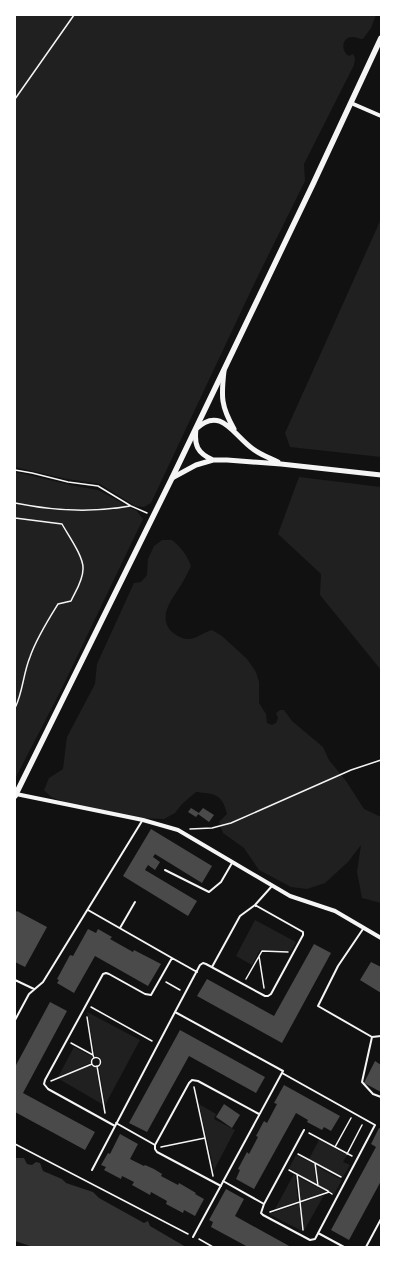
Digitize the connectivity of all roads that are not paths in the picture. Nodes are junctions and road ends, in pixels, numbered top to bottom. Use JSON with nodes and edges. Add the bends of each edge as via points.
{"nodes":[{"id":1,"x":381,"y":38,"type":"edge"},
{"id":2,"x":351,"y":103,"type":"junction"},
{"id":3,"x":381,"y":116,"type":"edge"},
{"id":4,"x":225,"y":368,"type":"junction"},
{"id":5,"x":196,"y":429,"type":"junction"},
{"id":6,"x":238,"y":437,"type":"junction"},
{"id":7,"x":213,"y":460,"type":"junction"},
{"id":8,"x":280,"y":464,"type":"junction"},
{"id":9,"x":381,"y":475,"type":"edge"},
{"id":10,"x":172,"y":478,"type":"junction"},
{"id":11,"x":16,"y":795,"type":"edge"},
{"id":12,"x":143,"y":820,"type":"junction"},
{"id":13,"x":233,"y":862,"type":"junction"},
{"id":14,"x":165,"y":870,"type":"dead end"},
{"id":15,"x":272,"y":886,"type":"junction"},
{"id":16,"x":136,"y":902,"type":"dead end"},
{"id":17,"x":254,"y":905,"type":"junction"},
{"id":18,"x":88,"y":910,"type":"junction"},
{"id":19,"x":120,"y":928,"type":"junction"},
{"id":20,"x":364,"y":928,"type":"junction"},
{"id":21,"x":381,"y":938,"type":"edge"},
{"id":22,"x":172,"y":958,"type":"junction"},
{"id":23,"x":212,"y":967,"type":"junction"},
{"id":24,"x":197,"y":972,"type":"junction"},
{"id":25,"x":15,"y":980,"type":"edge"},
{"id":26,"x":34,"y":989,"type":"junction"},
{"id":27,"x":176,"y":1012,"type":"junction"},
{"id":28,"x":15,"y":1020,"type":"edge"},
{"id":29,"x":381,"y":1036,"type":"edge"},
{"id":30,"x":372,"y":1037,"type":"junction"},
{"id":31,"x":282,"y":1073,"type":"junction"},
{"id":32,"x":381,"y":1098,"type":"edge"},
{"id":33,"x":260,"y":1114,"type":"junction"},
{"id":34,"x":116,"y":1124,"type":"junction"},
{"id":35,"x":304,"y":1130,"type":"road end"},
{"id":36,"x":155,"y":1145,"type":"junction"},
{"id":37,"x":92,"y":1170,"type":"dead end"},
{"id":38,"x":223,"y":1182,"type":"junction"},
{"id":39,"x":221,"y":1186,"type":"junction"},
{"id":40,"x":264,"y":1204,"type":"junction"},
{"id":41,"x":381,"y":1219,"type":"edge"},
{"id":42,"x":318,"y":1233,"type":"junction"},
{"id":43,"x":193,"y":1236,"type":"road end"},
{"id":44,"x":344,"y":1247,"type":"edge"},
{"id":45,"x":366,"y":1247,"type":"edge"}],
"edges":[{"from":1,"to":2,"type":"main road"},
{"from":2,"to":3,"type":"street"},
{"from":2,"to":4,"type":"main road"},
{"from":4,"to":5,"type":"main road"},
{"from":4,"to":6,"type":"street","via":[[222,393],[225,414]]},
{"from":5,"to":6,"type":"street","via":[[210,420],[220,420]]},
{"from":5,"to":7,"type":"street","via":[[195,441],[199,450]]},
{"from":5,"to":10,"type":"main road"},
{"from":6,"to":8,"type":"street","via":[[254,450]]},
{"from":7,"to":8,"type":"street"},
{"from":7,"to":10,"type":"street","via":[[196,465]]},
{"from":8,"to":9,"type":"street"},
{"from":10,"to":11,"type":"main road"},
{"from":11,"to":12,"type":"street"},
{"from":12,"to":13,"type":"street","via":[[178,830]]},
{"from":12,"to":18,"type":"lane"},
{"from":13,"to":14,"type":"lane","via":[[221,882],[209,892]]},
{"from":13,"to":15,"type":"street"},
{"from":15,"to":17,"type":"lane"},
{"from":15,"to":20,"type":"street","via":[[290,896],[335,910]]},
{"from":16,"to":19,"type":"lane"},
{"from":17,"to":23,"type":"lane","via":[[240,916]]},
{"from":17,"to":23,"type":"lane","via":[[303,932],[271,994],[265,996]]},
{"from":18,"to":19,"type":"lane"},
{"from":18,"to":26,"type":"lane","via":[[43,982]]},
{"from":19,"to":22,"type":"lane"},
{"from":20,"to":21,"type":"street"},
{"from":20,"to":30,"type":"lane","via":[[338,966],[318,1006]]},
{"from":22,"to":24,"type":"lane"},
{"from":22,"to":34,"type":"lane","via":[[153,992],[148,995],[109,974],[103,974],[45,1080],[44,1084],[48,1089]]},
{"from":23,"to":24,"type":"lane","via":[[202,963]]},
{"from":24,"to":27,"type":"lane"},
{"from":25,"to":26,"type":"lane"},
{"from":26,"to":28,"type":"lane"},
{"from":27,"to":31,"type":"lane","via":[[283,1071]]},
{"from":27,"to":34,"type":"lane"},
{"from":29,"to":30,"type":"lane"},
{"from":30,"to":32,"type":"lane","via":[[362,1082],[373,1094]]},
{"from":31,"to":33,"type":"lane"},
{"from":31,"to":42,"type":"lane","via":[[354,1112],[375,1127]]},
{"from":33,"to":36,"type":"lane","via":[[192,1080]]},
{"from":33,"to":38,"type":"lane"},
{"from":34,"to":36,"type":"lane"},
{"from":34,"to":37,"type":"lane"},
{"from":35,"to":40,"type":"lane"},
{"from":36,"to":39,"type":"lane","via":[[157,1152]]},
{"from":38,"to":39,"type":"lane"},
{"from":38,"to":40,"type":"lane"},
{"from":39,"to":43,"type":"lane"},
{"from":40,"to":42,"type":"lane","via":[[261,1210],[263,1215],[312,1241]]},
{"from":41,"to":45,"type":"lane"},
{"from":42,"to":44,"type":"lane"}]}
